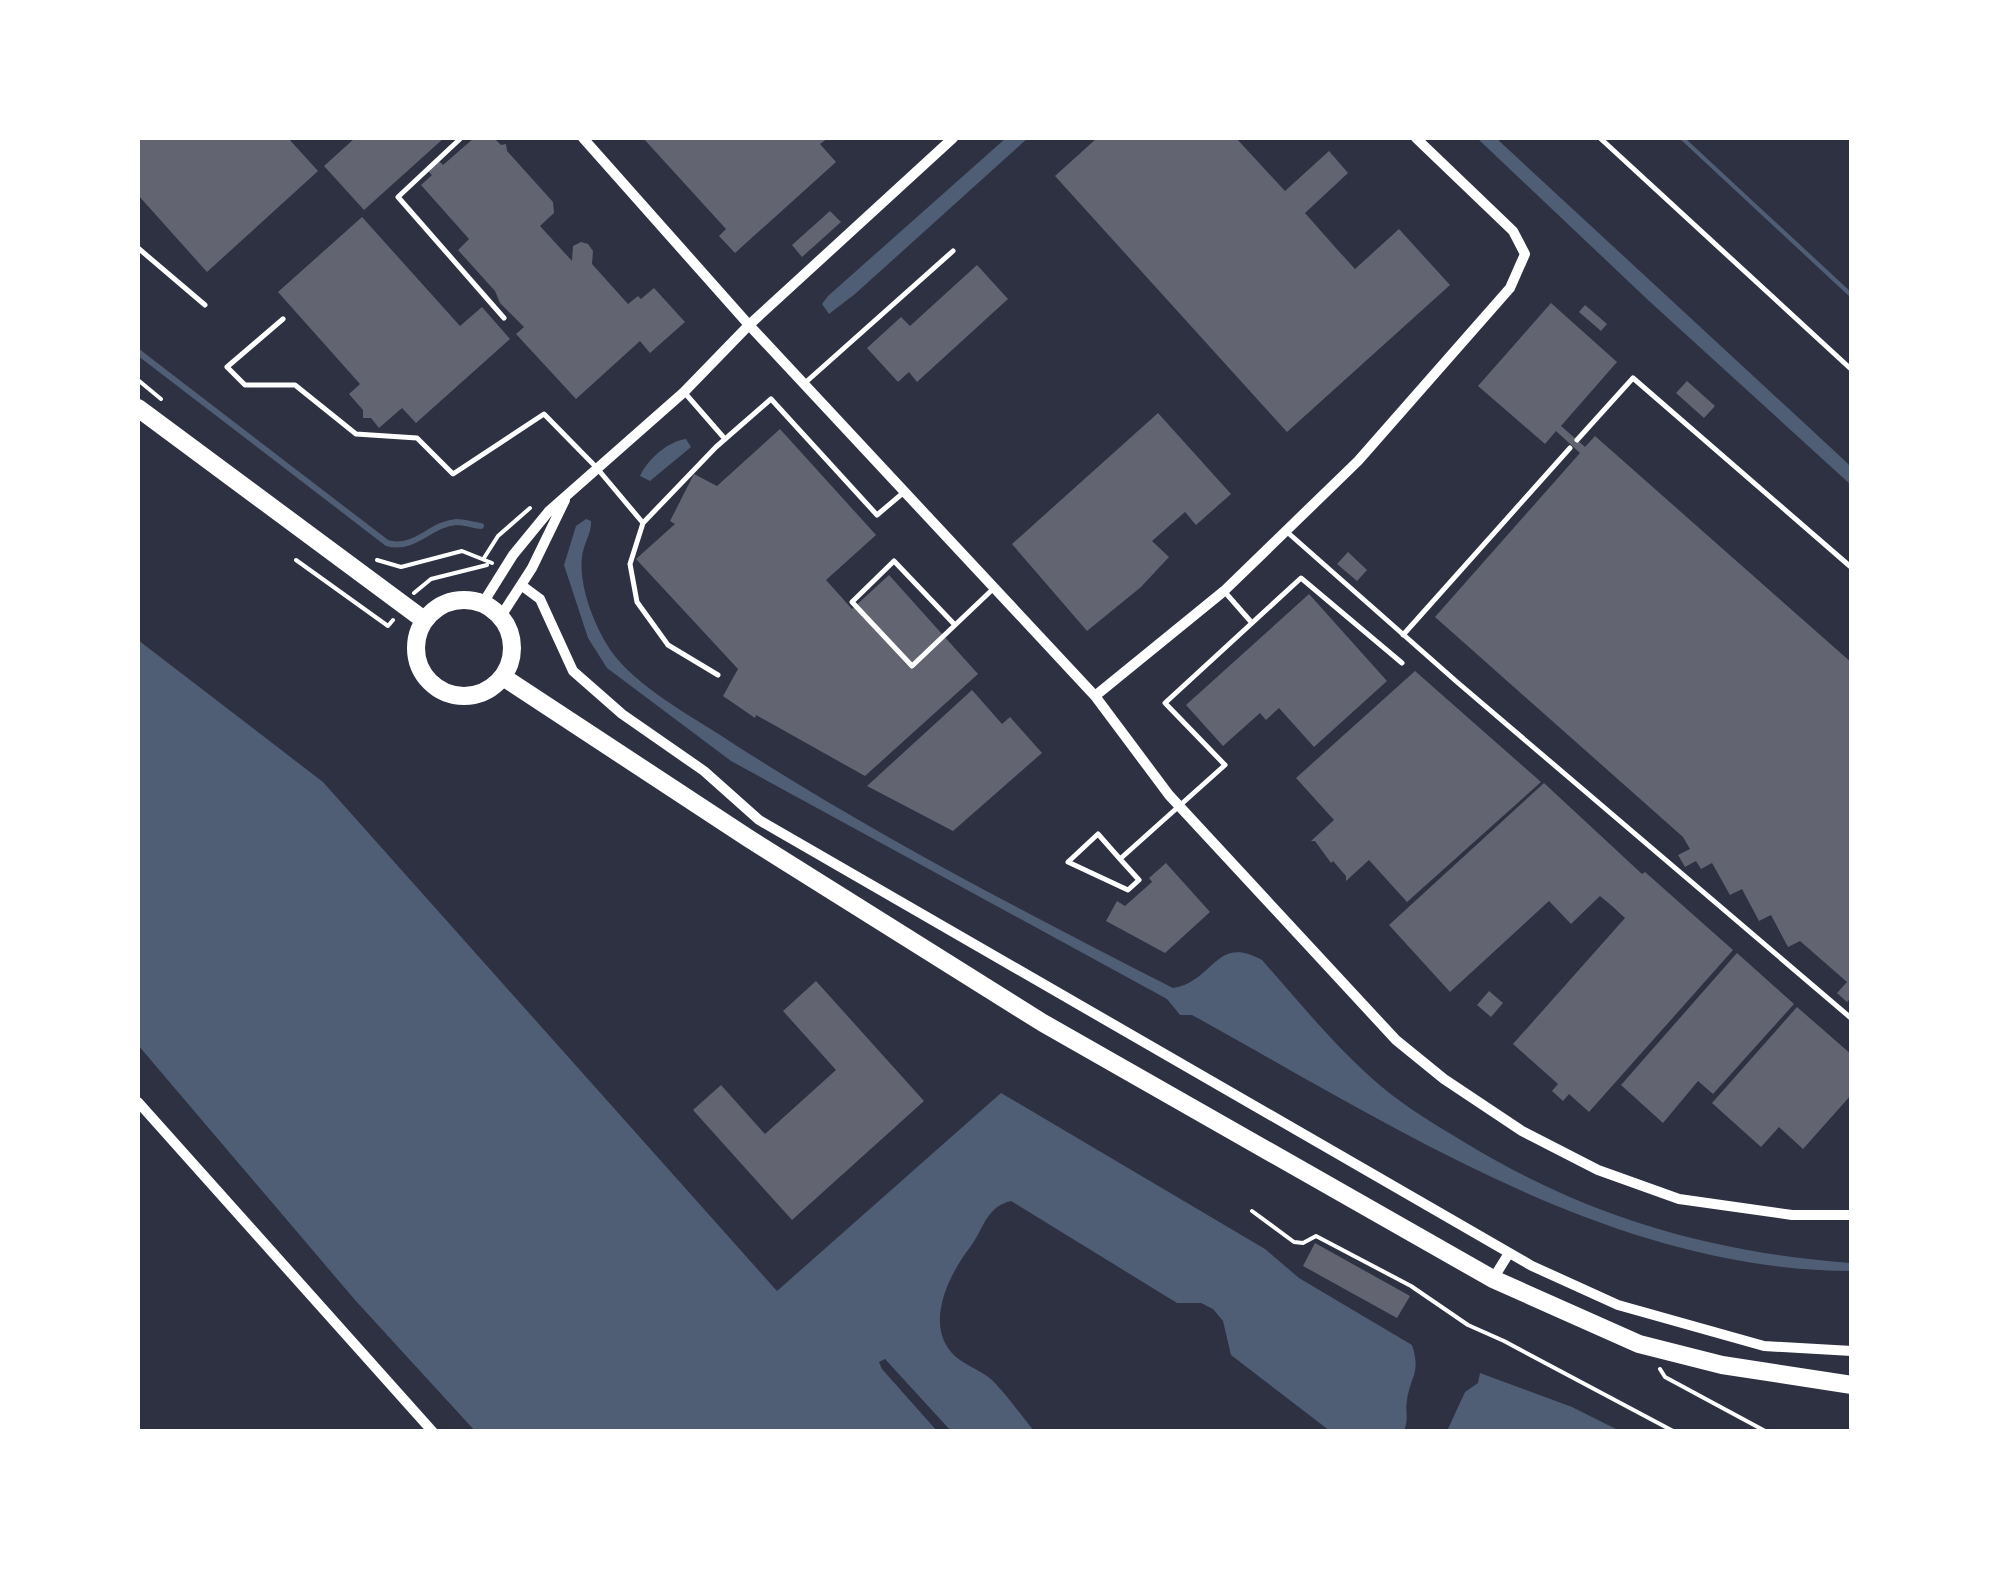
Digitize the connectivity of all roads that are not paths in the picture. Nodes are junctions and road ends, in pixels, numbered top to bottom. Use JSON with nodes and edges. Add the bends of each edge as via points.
{"nodes":[{"id":1,"x":461,"y":138,"type":"edge"},
{"id":2,"x":584,"y":138,"type":"edge"},
{"id":3,"x":953,"y":138,"type":"edge"},
{"id":4,"x":1416,"y":138,"type":"edge"},
{"id":5,"x":1600,"y":138,"type":"edge"},
{"id":6,"x":138,"y":248,"type":"edge"},
{"id":7,"x":953,"y":251,"type":"dead end"},
{"id":8,"x":205,"y":305,"type":"dead end"},
{"id":9,"x":504,"y":318,"type":"dead end"},
{"id":10,"x":282,"y":319,"type":"dead end"},
{"id":11,"x":748,"y":325,"type":"junction"},
{"id":12,"x":1852,"y":370,"type":"edge"},
{"id":13,"x":804,"y":384,"type":"junction"},
{"id":14,"x":684,"y":392,"type":"junction"},
{"id":15,"x":138,"y":408,"type":"edge"},
{"id":16,"x":725,"y":439,"type":"junction"},
{"id":17,"x":1578,"y":440,"type":"dead end"},
{"id":18,"x":1570,"y":448,"type":"dead end"},
{"id":19,"x":596,"y":467,"type":"junction"},
{"id":20,"x":905,"y":492,"type":"junction"},
{"id":21,"x":567,"y":494,"type":"junction"},
{"id":22,"x":642,"y":524,"type":"junction"},
{"id":23,"x":1286,"y":531,"type":"junction"},
{"id":24,"x":1852,"y":568,"type":"edge"},
{"id":25,"x":521,"y":585,"type":"junction"},
{"id":26,"x":994,"y":588,"type":"junction"},
{"id":27,"x":1224,"y":591,"type":"junction"},
{"id":28,"x":483,"y":603,"type":"junction"},
{"id":29,"x":500,"y":616,"type":"junction"},
{"id":30,"x":424,"y":620,"type":"junction"},
{"id":31,"x":1252,"y":623,"type":"junction"},
{"id":32,"x":955,"y":626,"type":"junction"},
{"id":33,"x":1403,"y":635,"type":"junction"},
{"id":34,"x":1402,"y":664,"type":"dead end"},
{"id":35,"x":718,"y":675,"type":"dead end"},
{"id":36,"x":503,"y":677,"type":"junction"},
{"id":37,"x":1095,"y":696,"type":"junction"},
{"id":38,"x":1180,"y":806,"type":"junction"},
{"id":39,"x":1120,"y":858,"type":"junction"},
{"id":40,"x":1852,"y":1018,"type":"edge"},
{"id":41,"x":138,"y":1102,"type":"edge"},
{"id":42,"x":1852,"y":1215,"type":"edge"},
{"id":43,"x":1509,"y":1253,"type":"junction"},
{"id":44,"x":1493,"y":1279,"type":"junction"},
{"id":45,"x":1852,"y":1350,"type":"edge"},
{"id":46,"x":1852,"y":1385,"type":"edge"},
{"id":47,"x":434,"y":1432,"type":"edge"}],
"edges":[{"from":1,"to":9,"type":"lane","via":[[398,196]]},
{"from":2,"to":11,"type":"street"},
{"from":3,"to":11,"type":"street"},
{"from":4,"to":23,"type":"street","via":[[1513,232],[1525,254],[1520,270],[1358,461]]},
{"from":5,"to":12,"type":"lane"},
{"from":6,"to":8,"type":"lane"},
{"from":7,"to":13,"type":"lane"},
{"from":10,"to":19,"type":"lane","via":[[227,367],[246,385],[294,385],[356,434],[417,438],[453,474],[544,414]]},
{"from":11,"to":13,"type":"street"},
{"from":11,"to":14,"type":"street"},
{"from":13,"to":20,"type":"street"},
{"from":14,"to":16,"type":"lane"},
{"from":14,"to":19,"type":"street"},
{"from":15,"to":30,"type":"main road"},
{"from":16,"to":20,"type":"lane","via":[[772,399],[877,514]]},
{"from":16,"to":22,"type":"lane"},
{"from":17,"to":24,"type":"lane","via":[[1633,378]]},
{"from":18,"to":33,"type":"lane"},
{"from":19,"to":21,"type":"street"},
{"from":19,"to":22,"type":"lane"},
{"from":20,"to":26,"type":"street"},
{"from":21,"to":25,"type":"street"},
{"from":21,"to":28,"type":"street","via":[[534,526]]},
{"from":22,"to":35,"type":"lane","via":[[630,564],[637,602],[668,645]]},
{"from":23,"to":27,"type":"street"},
{"from":23,"to":33,"type":"lane"},
{"from":25,"to":29,"type":"street"},
{"from":25,"to":43,"type":"street","via":[[540,599],[572,671],[759,820]]},
{"from":26,"to":32,"type":"lane"},
{"from":26,"to":37,"type":"street"},
{"from":27,"to":31,"type":"lane"},
{"from":27,"to":37,"type":"street"},
{"from":28,"to":29,"type":"main road"},
{"from":28,"to":30,"type":"main road","via":[[451,601]]},
{"from":29,"to":36,"type":"main road","via":[[513,646]]},
{"from":30,"to":36,"type":"main road","via":[[416,644],[420,668],[436,687],[458,696],[483,693]]},
{"from":31,"to":34,"type":"lane","via":[[1301,578]]},
{"from":31,"to":38,"type":"lane","via":[[1166,703],[1224,765]]},
{"from":32,"to":32,"type":"lane","via":[[912,666],[852,602],[894,560]]},
{"from":33,"to":40,"type":"lane"},
{"from":36,"to":44,"type":"main road","via":[[1043,1023]]},
{"from":37,"to":38,"type":"street"},
{"from":38,"to":39,"type":"lane"},
{"from":38,"to":42,"type":"street","via":[[1396,1040],[1522,1131],[1598,1170],[1680,1200],[1792,1215]]},
{"from":39,"to":39,"type":"lane","via":[[1098,834],[1068,862],[1128,890],[1139,880]]},
{"from":41,"to":47,"type":"street"},
{"from":43,"to":44,"type":"street"},
{"from":43,"to":45,"type":"street","via":[[1618,1306],[1764,1346]]},
{"from":44,"to":46,"type":"main road","via":[[1646,1346]]}]}
